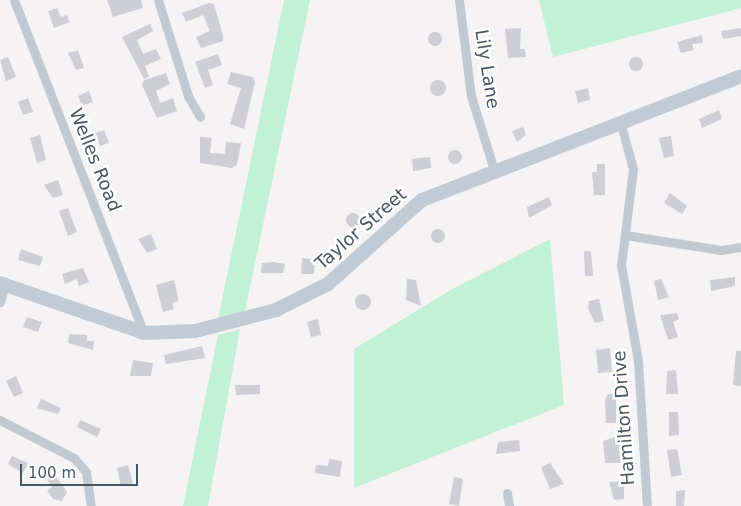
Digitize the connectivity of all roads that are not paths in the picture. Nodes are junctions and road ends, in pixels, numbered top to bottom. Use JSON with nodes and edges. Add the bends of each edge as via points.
{"nodes":[{"id":1,"x":14,"y":0,"type":"edge"},
{"id":2,"x":158,"y":0,"type":"edge"},
{"id":3,"x":459,"y":0,"type":"edge"},
{"id":4,"x":741,"y":76,"type":"edge"},
{"id":5,"x":200,"y":117,"type":"dead end"},
{"id":6,"x":620,"y":121,"type":"junction"},
{"id":7,"x":494,"y":170,"type":"junction"},
{"id":8,"x":625,"y":235,"type":"junction"},
{"id":9,"x":741,"y":247,"type":"edge"},
{"id":10,"x":3,"y":284,"type":"edge"},
{"id":11,"x":0,"y":302,"type":"edge"},
{"id":12,"x":144,"y":333,"type":"junction"},
{"id":13,"x":0,"y":420,"type":"edge"},
{"id":14,"x":507,"y":493,"type":"dead end"},
{"id":15,"x":90,"y":506,"type":"edge"},
{"id":16,"x":509,"y":506,"type":"edge"},
{"id":17,"x":647,"y":506,"type":"edge"}],
"edges":[{"from":1,"to":12,"type":"street","name":"Welles Road"},
{"from":2,"to":5,"type":"street","via":[[188,96]]},
{"from":3,"to":7,"type":"street","name":"Lily Lane","via":[[471,96]]},
{"from":4,"to":6,"type":"street","name":"Taylor Street"},
{"from":6,"to":7,"type":"street","name":"Taylor Street"},
{"from":6,"to":8,"type":"street","name":"Hamilton Drive","via":[[634,169]]},
{"from":7,"to":12,"type":"street","name":"Taylor Street","via":[[422,200],[309,296],[276,310],[195,331]]},
{"from":8,"to":9,"type":"street","via":[[721,250]]},
{"from":8,"to":17,"type":"street","name":"Hamilton Drive","via":[[621,265],[638,360]]},
{"from":10,"to":11,"type":"street"},
{"from":10,"to":12,"type":"street","name":"Taylor Street"},
{"from":13,"to":15,"type":"street","via":[[74,458],[86,472]]},
{"from":14,"to":16,"type":"street"}]}
